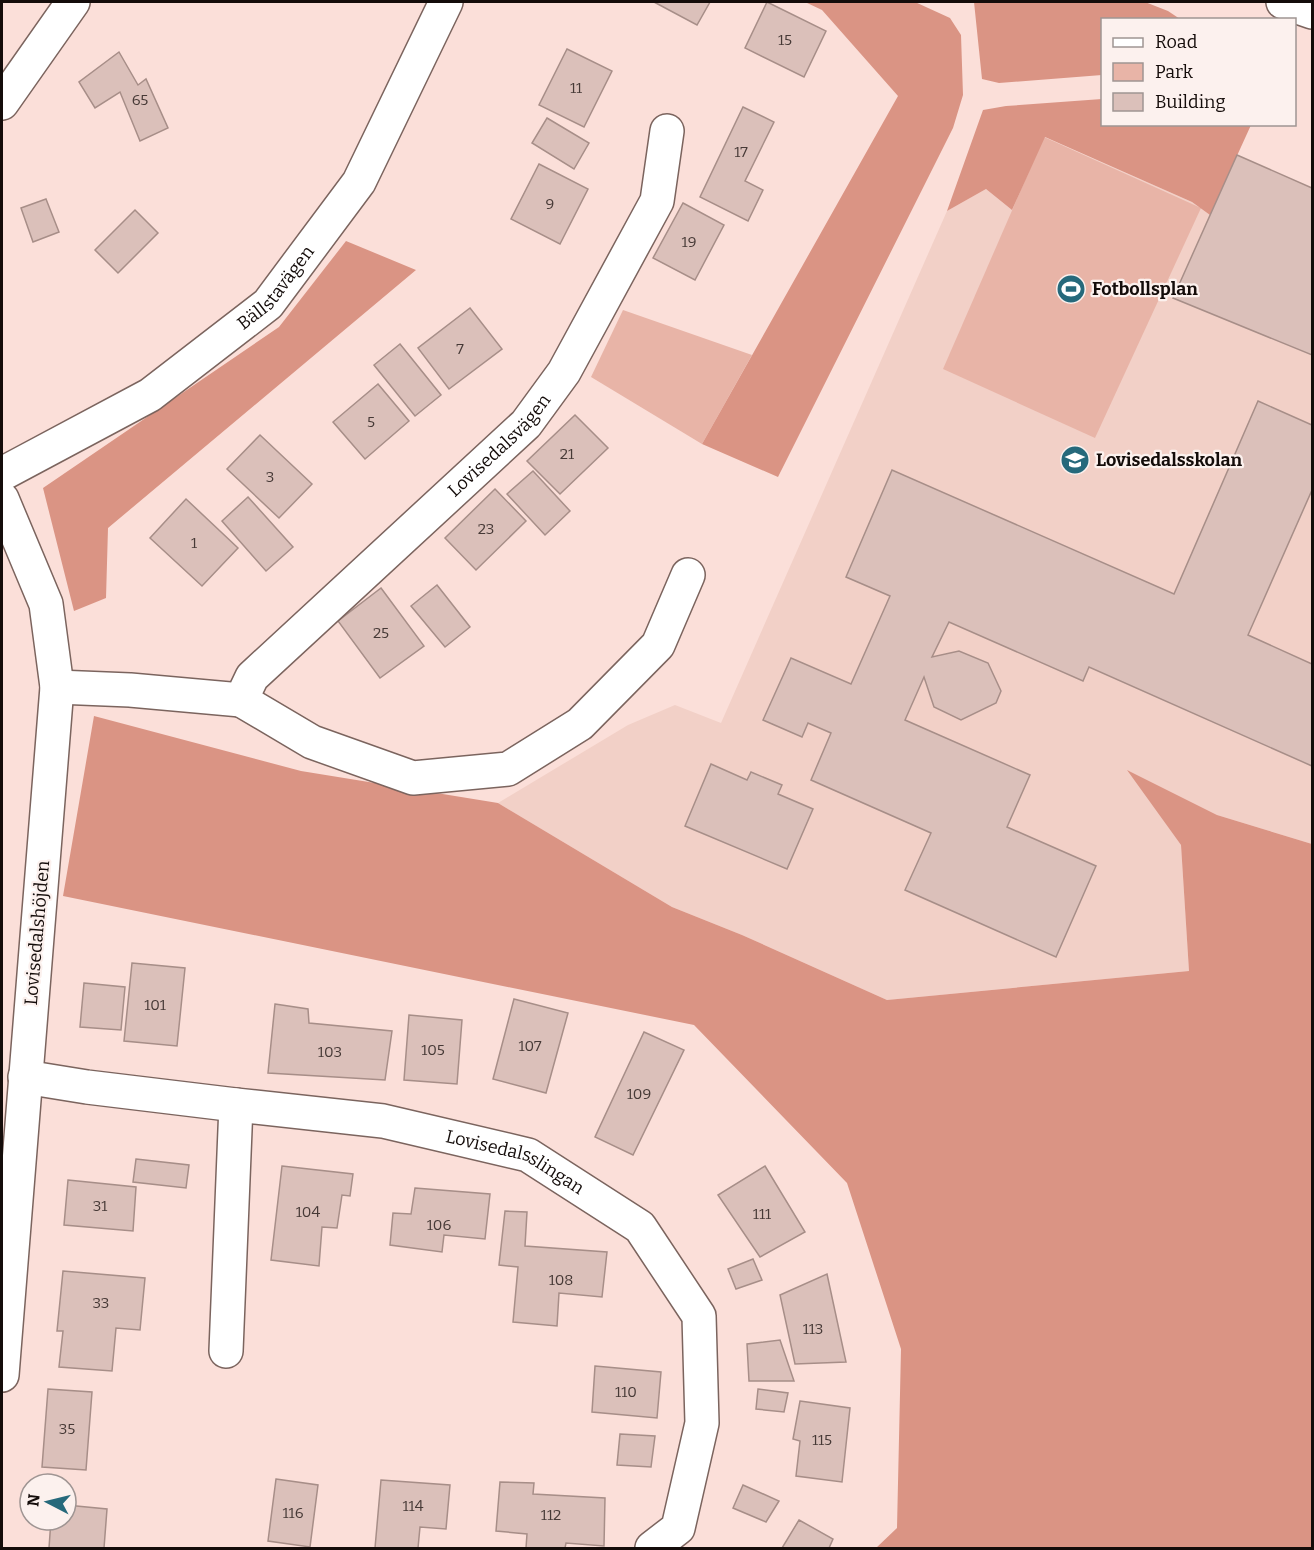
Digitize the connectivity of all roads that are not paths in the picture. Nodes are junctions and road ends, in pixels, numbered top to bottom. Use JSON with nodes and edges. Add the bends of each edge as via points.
{"nodes":[{"id":1,"x":73,"y":2,"type":"edge"},
{"id":2,"x":446,"y":2,"type":"edge"},
{"id":3,"x":1283,"y":2,"type":"edge"},
{"id":4,"x":1312,"y":12,"type":"edge"},
{"id":5,"x":2,"y":103,"type":"edge"},
{"id":6,"x":667,"y":131,"type":"dead end"},
{"id":7,"x":2,"y":474,"type":"edge"},
{"id":8,"x":2,"y":499,"type":"edge"},
{"id":9,"x":688,"y":575,"type":"dead end"},
{"id":10,"x":57,"y":687,"type":"junction"},
{"id":11,"x":241,"y":700,"type":"junction"},
{"id":12,"x":26,"y":1077,"type":"junction"},
{"id":13,"x":236,"y":1105,"type":"junction"},
{"id":14,"x":226,"y":1351,"type":"dead end"},
{"id":15,"x":2,"y":1375,"type":"edge"},
{"id":16,"x":652,"y":1548,"type":"edge"}],
"edges":[{"from":1,"to":5,"type":"street"},
{"from":2,"to":7,"type":"street","name":"Bällstavägen","via":[[359,182],[268,304],[150,395]]},
{"from":3,"to":4,"type":"street"},
{"from":6,"to":11,"type":"street","name":"Lovisedalsvägen","via":[[657,201],[564,372],[526,424],[252,678]]},
{"from":8,"to":10,"type":"street","name":"Lovisedalshöjden","via":[[46,604]]},
{"from":9,"to":11,"type":"street","via":[[658,645],[580,724],[508,769],[413,778],[312,742]]},
{"from":10,"to":11,"type":"street"},
{"from":10,"to":12,"type":"street","name":"Lovisedalshöjden"},
{"from":12,"to":13,"type":"street","name":"Lovisedalsslingan"},
{"from":12,"to":15,"type":"street","name":"Lovisedalshöjden"},
{"from":13,"to":14,"type":"street"},
{"from":13,"to":16,"type":"street","name":"Lovisedalsslingan","via":[[383,1121],[528,1155],[640,1227],[699,1316],[702,1423],[678,1528]]}]}
